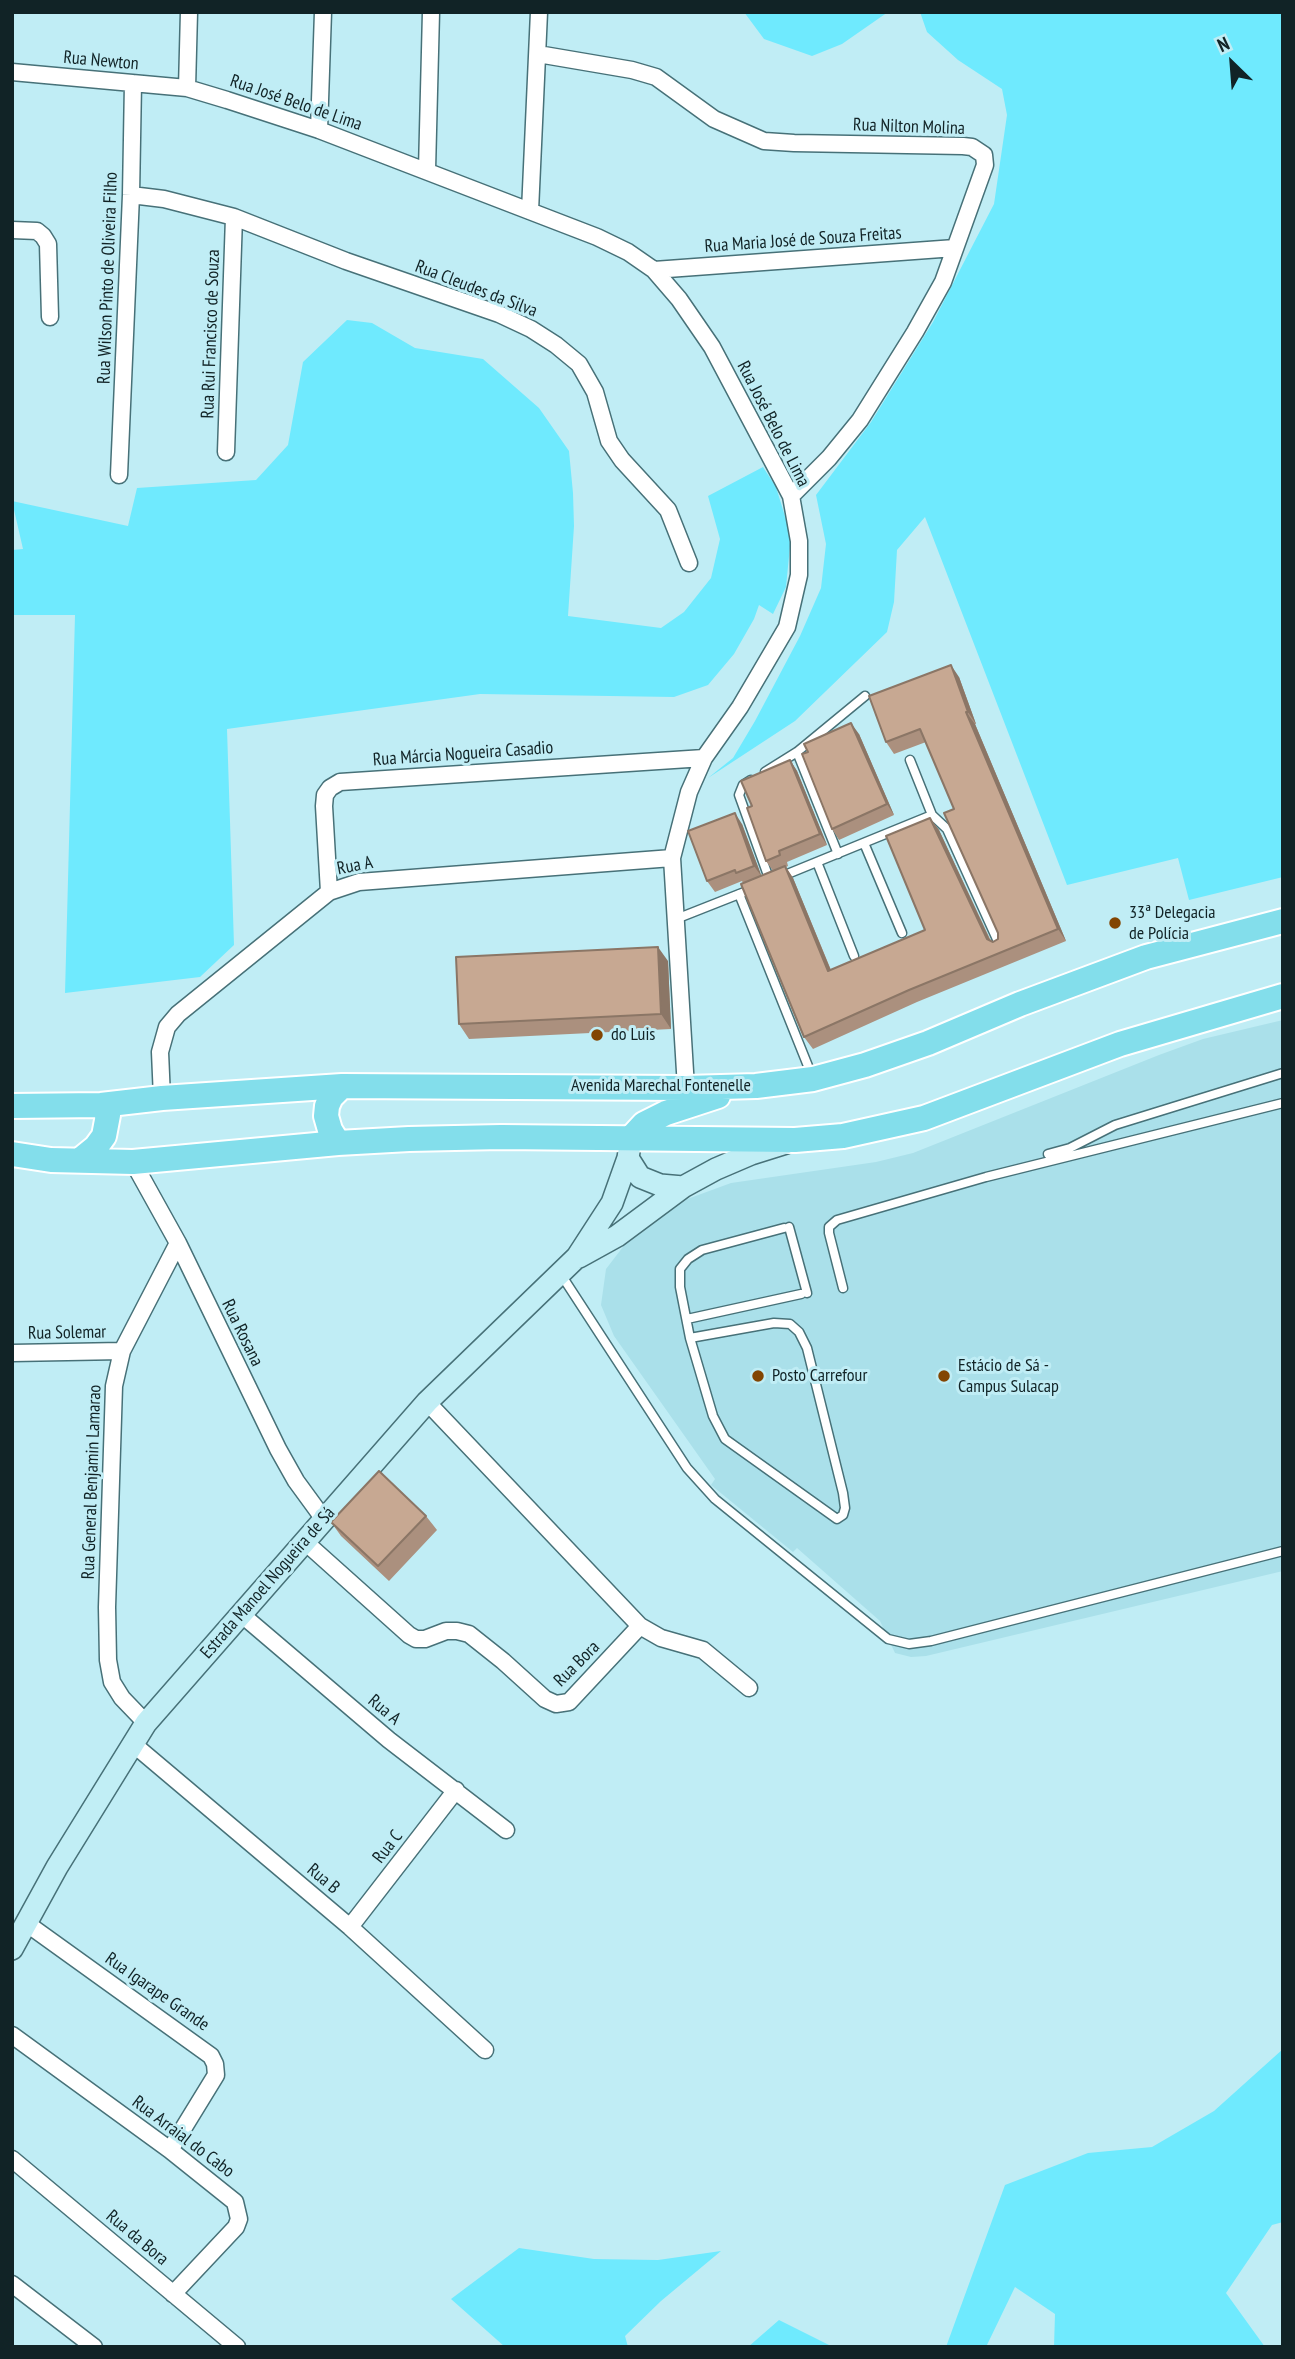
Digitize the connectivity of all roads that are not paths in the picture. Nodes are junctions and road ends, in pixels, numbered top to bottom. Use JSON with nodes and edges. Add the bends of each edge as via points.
{"nodes":[{"id":1,"x":189,"y":12,"type":"edge"},
{"id":2,"x":323,"y":12,"type":"edge"},
{"id":3,"x":431,"y":12,"type":"edge"},
{"id":4,"x":538,"y":12,"type":"edge"},
{"id":5,"x":538,"y":54,"type":"junction"},
{"id":6,"x":12,"y":72,"type":"edge"},
{"id":7,"x":133,"y":83,"type":"junction"},
{"id":8,"x":187,"y":88,"type":"junction"},
{"id":9,"x":319,"y":130,"type":"junction"},
{"id":10,"x":427,"y":170,"type":"junction"},
{"id":11,"x":131,"y":195,"type":"junction"},
{"id":12,"x":530,"y":211,"type":"junction"},
{"id":13,"x":234,"y":218,"type":"junction"},
{"id":14,"x":12,"y":230,"type":"edge"},
{"id":15,"x":955,"y":248,"type":"junction"},
{"id":16,"x":654,"y":270,"type":"junction"},
{"id":17,"x":50,"y":317,"type":"dead end"},
{"id":18,"x":226,"y":453,"type":"dead end"},
{"id":19,"x":119,"y":475,"type":"dead end"},
{"id":20,"x":791,"y":496,"type":"junction"},
{"id":21,"x":689,"y":563,"type":"dead end"},
{"id":22,"x":865,"y":696,"type":"dead end"},
{"id":23,"x":797,"y":752,"type":"junction"},
{"id":24,"x":704,"y":758,"type":"junction"},
{"id":25,"x":910,"y":760,"type":"dead end"},
{"id":26,"x":933,"y":815,"type":"junction"},
{"id":27,"x":864,"y":843,"type":"junction"},
{"id":28,"x":838,"y":854,"type":"junction"},
{"id":29,"x":672,"y":858,"type":"junction"},
{"id":30,"x":817,"y":862,"type":"junction"},
{"id":31,"x":770,"y":881,"type":"junction"},
{"id":32,"x":329,"y":892,"type":"junction"},
{"id":33,"x":739,"y":894,"type":"junction"},
{"id":34,"x":674,"y":920,"type":"junction"},
{"id":35,"x":1283,"y":921,"type":"edge"},
{"id":36,"x":902,"y":933,"type":"dead end"},
{"id":37,"x":1001,"y":948,"type":"edge"},
{"id":38,"x":854,"y":956,"type":"dead end"},
{"id":39,"x":1272,"y":1001,"type":"edge"},
{"id":40,"x":1283,"y":1073,"type":"edge"},
{"id":41,"x":813,"y":1079,"type":"junction"},
{"id":42,"x":342,"y":1086,"type":"junction"},
{"id":43,"x":756,"y":1086,"type":"junction"},
{"id":44,"x":686,"y":1088,"type":"junction"},
{"id":45,"x":162,"y":1098,"type":"junction"},
{"id":46,"x":1283,"y":1103,"type":"edge"},
{"id":47,"x":102,"y":1105,"type":"junction"},
{"id":48,"x":12,"y":1106,"type":"edge"},
{"id":49,"x":795,"y":1140,"type":"junction"},
{"id":50,"x":338,"y":1143,"type":"junction"},
{"id":51,"x":630,"y":1148,"type":"junction"},
{"id":52,"x":12,"y":1154,"type":"edge"},
{"id":53,"x":1048,"y":1154,"type":"dead end"},
{"id":54,"x":80,"y":1160,"type":"junction"},
{"id":55,"x":133,"y":1162,"type":"junction"},
{"id":56,"x":683,"y":1187,"type":"junction"},
{"id":57,"x":178,"y":1243,"type":"junction"},
{"id":58,"x":577,"y":1257,"type":"junction"},
{"id":59,"x":560,"y":1273,"type":"junction"},
{"id":60,"x":843,"y":1288,"type":"dead end"},
{"id":61,"x":687,"y":1319,"type":"junction"},
{"id":62,"x":690,"y":1338,"type":"junction"},
{"id":63,"x":122,"y":1352,"type":"junction"},
{"id":64,"x":12,"y":1353,"type":"edge"},
{"id":65,"x":427,"y":1402,"type":"junction"},
{"id":66,"x":323,"y":1518,"type":"junction"},
{"id":67,"x":304,"y":1541,"type":"junction"},
{"id":68,"x":1283,"y":1551,"type":"edge"},
{"id":69,"x":241,"y":1614,"type":"junction"},
{"id":70,"x":640,"y":1626,"type":"junction"},
{"id":71,"x":749,"y":1688,"type":"dead end"},
{"id":72,"x":146,"y":1723,"type":"junction"},
{"id":73,"x":132,"y":1743,"type":"junction"},
{"id":74,"x":456,"y":1790,"type":"junction"},
{"id":75,"x":506,"y":1830,"type":"dead end"},
{"id":76,"x":26,"y":1923,"type":"junction"},
{"id":77,"x":350,"y":1927,"type":"junction"},
{"id":78,"x":12,"y":1949,"type":"edge"},
{"id":79,"x":12,"y":2035,"type":"edge"},
{"id":80,"x":485,"y":2050,"type":"dead end"},
{"id":81,"x":170,"y":2150,"type":"junction"},
{"id":82,"x":12,"y":2160,"type":"edge"},
{"id":83,"x":12,"y":2284,"type":"edge"},
{"id":84,"x":173,"y":2294,"type":"junction"},
{"id":85,"x":94,"y":2347,"type":"edge"},
{"id":86,"x":236,"y":2347,"type":"edge"}],
"edges":[{"from":1,"to":8,"type":"street"},
{"from":2,"to":9,"type":"street"},
{"from":3,"to":10,"type":"street"},
{"from":4,"to":5,"type":"street"},
{"from":5,"to":12,"type":"street"},
{"from":5,"to":15,"type":"street","name":"Rua Nilton Molina","via":[[656,77],[714,119],[764,141],[972,147],[984,155],[985,165]]},
{"from":6,"to":7,"type":"street","name":"Rua Newton"},
{"from":7,"to":8,"type":"street","name":"Rua Newton"},
{"from":7,"to":11,"type":"street","name":"Rua Wilson Pinto de Oliveira Filho"},
{"from":8,"to":9,"type":"street","name":"Rua José Belo de Lima"},
{"from":9,"to":10,"type":"street","name":"Rua José Belo de Lima"},
{"from":10,"to":12,"type":"street","name":"Rua José Belo de Lima"},
{"from":11,"to":13,"type":"street","name":"Rua Cleudes da Silva"},
{"from":11,"to":19,"type":"street","name":"Rua Wilson Pinto de Oliveira Filho"},
{"from":12,"to":16,"type":"street","name":"Rua José Belo de Lima","via":[[597,237]]},
{"from":13,"to":18,"type":"street","name":"Rua Rui Francisco de Souza"},
{"from":13,"to":21,"type":"street","name":"Rua Cleudes da Silva","via":[[499,314],[556,345],[579,364],[596,392],[609,441],[668,510]]},
{"from":14,"to":17,"type":"street","via":[[37,231],[48,244]]},
{"from":15,"to":16,"type":"street","name":"Rua Maria José de Souza Freitas"},
{"from":15,"to":20,"type":"street","name":"Rua Nilton Molina","via":[[943,282],[860,420]]},
{"from":16,"to":20,"type":"street","name":"Rua José Belo de Lima","via":[[712,347]]},
{"from":20,"to":24,"type":"street","name":"Rua José Belo de Lima","via":[[799,575],[787,627]]},
{"from":22,"to":23,"type":"lane"},
{"from":23,"to":28,"type":"lane"},
{"from":23,"to":31,"type":"lane","via":[[743,785],[738,795]]},
{"from":24,"to":29,"type":"street","name":"Rua José Belo de Lima","via":[[688,792]]},
{"from":24,"to":32,"type":"street","name":"Rua Márcia Nogueira Casadio","via":[[340,782],[326,795],[324,806]]},
{"from":25,"to":26,"type":"lane"},
{"from":26,"to":27,"type":"lane"},
{"from":26,"to":37,"type":"lane","via":[[947,829]]},
{"from":27,"to":28,"type":"lane"},
{"from":27,"to":36,"type":"lane"},
{"from":28,"to":30,"type":"lane"},
{"from":29,"to":32,"type":"street","name":"Rua A","via":[[359,882]]},
{"from":29,"to":34,"type":"street","name":"Rua José Belo de Lima"},
{"from":30,"to":31,"type":"lane"},
{"from":30,"to":38,"type":"lane"},
{"from":31,"to":33,"type":"lane"},
{"from":32,"to":45,"type":"street","name":"Rua A","via":[[167,1027],[160,1052]]},
{"from":33,"to":34,"type":"lane"},
{"from":33,"to":41,"type":"lane"},
{"from":34,"to":44,"type":"street","name":"Rua José Belo de Lima"},
{"from":35,"to":41,"type":"main road","name":"Avenida Marechal Fontenelle","via":[[1146,957],[928,1043]]},
{"from":39,"to":49,"type":"main road","via":[[1120,1044],[923,1118],[843,1136]]},
{"from":40,"to":53,"type":"lane","via":[[1115,1125]]},
{"from":41,"to":43,"type":"main road","name":"Avenida Marechal Fontenelle"},
{"from":42,"to":44,"type":"main road","name":"Avenida Marechal Fontenelle"},
{"from":42,"to":45,"type":"main road","name":"Avenida Marechal Fontenelle"},
{"from":42,"to":50,"type":"main road","via":[[327,1106],[326,1116]]},
{"from":43,"to":44,"type":"main road","name":"Avenida Marechal Fontenelle"},
{"from":43,"to":51,"type":"main road","via":[[666,1112],[644,1124]]},
{"from":45,"to":47,"type":"main road","name":"Avenida Marechal Fontenelle"},
{"from":46,"to":60,"type":"lane","via":[[986,1177],[837,1220],[829,1233]]},
{"from":47,"to":48,"type":"main road","name":"Avenida Marechal Fontenelle"},
{"from":47,"to":54,"type":"main road","via":[[108,1115],[104,1136]]},
{"from":49,"to":51,"type":"main road"},
{"from":49,"to":56,"type":"main road","name":"Estrada Manoel Nogueira de Sá","via":[[751,1154]]},
{"from":50,"to":51,"type":"main road","via":[[500,1137]]},
{"from":50,"to":55,"type":"main road"},
{"from":51,"to":56,"type":"main road","via":[[640,1177]]},
{"from":51,"to":58,"type":"main road","name":"Estrada Manoel Nogueira de Sá","via":[[612,1203]]},
{"from":52,"to":54,"type":"main road"},
{"from":54,"to":55,"type":"main road"},
{"from":55,"to":57,"type":"street","name":"Rua Rosana"},
{"from":56,"to":58,"type":"main road","name":"Estrada Manoel Nogueira de Sá","via":[[617,1236]]},
{"from":57,"to":63,"type":"street","name":"Rua General Benjamin Lamarao"},
{"from":57,"to":66,"type":"street","name":"Rua Rosana","via":[[278,1449]]},
{"from":58,"to":59,"type":"main road","name":"Estrada Manoel Nogueira de Sá"},
{"from":59,"to":65,"type":"main road","name":"Estrada Manoel Nogueira de Sá"},
{"from":59,"to":68,"type":"lane","via":[[687,1468],[715,1499],[888,1639],[909,1644],[931,1641]]},
{"from":61,"to":61,"type":"lane","via":[[804,1293],[787,1227],[702,1250],[688,1259],[680,1269]]},
{"from":61,"to":62,"type":"lane"},
{"from":62,"to":62,"type":"lane","via":[[713,1416],[725,1439],[837,1519],[843,1515],[843,1493],[799,1332],[790,1324],[774,1323]]},
{"from":63,"to":64,"type":"street","name":"Rua Solemar"},
{"from":63,"to":72,"type":"street","name":"Rua General Benjamin Lamarao","via":[[114,1386],[108,1660],[112,1682]]},
{"from":65,"to":66,"type":"main road","name":"Estrada Manoel Nogueira de Sá"},
{"from":65,"to":70,"type":"street"},
{"from":66,"to":67,"type":"main road","name":"Estrada Manoel Nogueira de Sá"},
{"from":67,"to":69,"type":"main road","name":"Estrada Manoel Nogueira de Sá"},
{"from":67,"to":70,"type":"street","name":"Rua Bora","via":[[409,1635],[425,1639],[446,1631],[469,1634],[545,1699],[562,1705]]},
{"from":69,"to":72,"type":"main road","name":"Estrada Manoel Nogueira de Sá"},
{"from":69,"to":74,"type":"street","name":"Rua A","via":[[389,1740]]},
{"from":70,"to":71,"type":"street","via":[[661,1638],[703,1650]]},
{"from":72,"to":73,"type":"main road","name":"Estrada Manoel Nogueira de Sá"},
{"from":73,"to":76,"type":"main road","name":"Estrada Manoel Nogueira de Sá"},
{"from":73,"to":77,"type":"street","name":"Rua B"},
{"from":74,"to":75,"type":"street","name":"Rua A"},
{"from":74,"to":77,"type":"street","name":"Rua C"},
{"from":76,"to":78,"type":"main road","name":"Estrada Manoel Nogueira de Sá"},
{"from":76,"to":81,"type":"street","name":"Rua Igarape Grande","via":[[211,2056],[216,2075]]},
{"from":77,"to":80,"type":"street","name":"Rua B"},
{"from":79,"to":81,"type":"street","name":"Rua Arraial do Cabo"},
{"from":81,"to":84,"type":"street","name":"Rua Arraial do Cabo","via":[[235,2202],[239,2218],[236,2227]]},
{"from":82,"to":84,"type":"street","name":"Rua da Bora"},
{"from":83,"to":85,"type":"street"},
{"from":84,"to":86,"type":"street","name":"Rua da Bora"}]}
